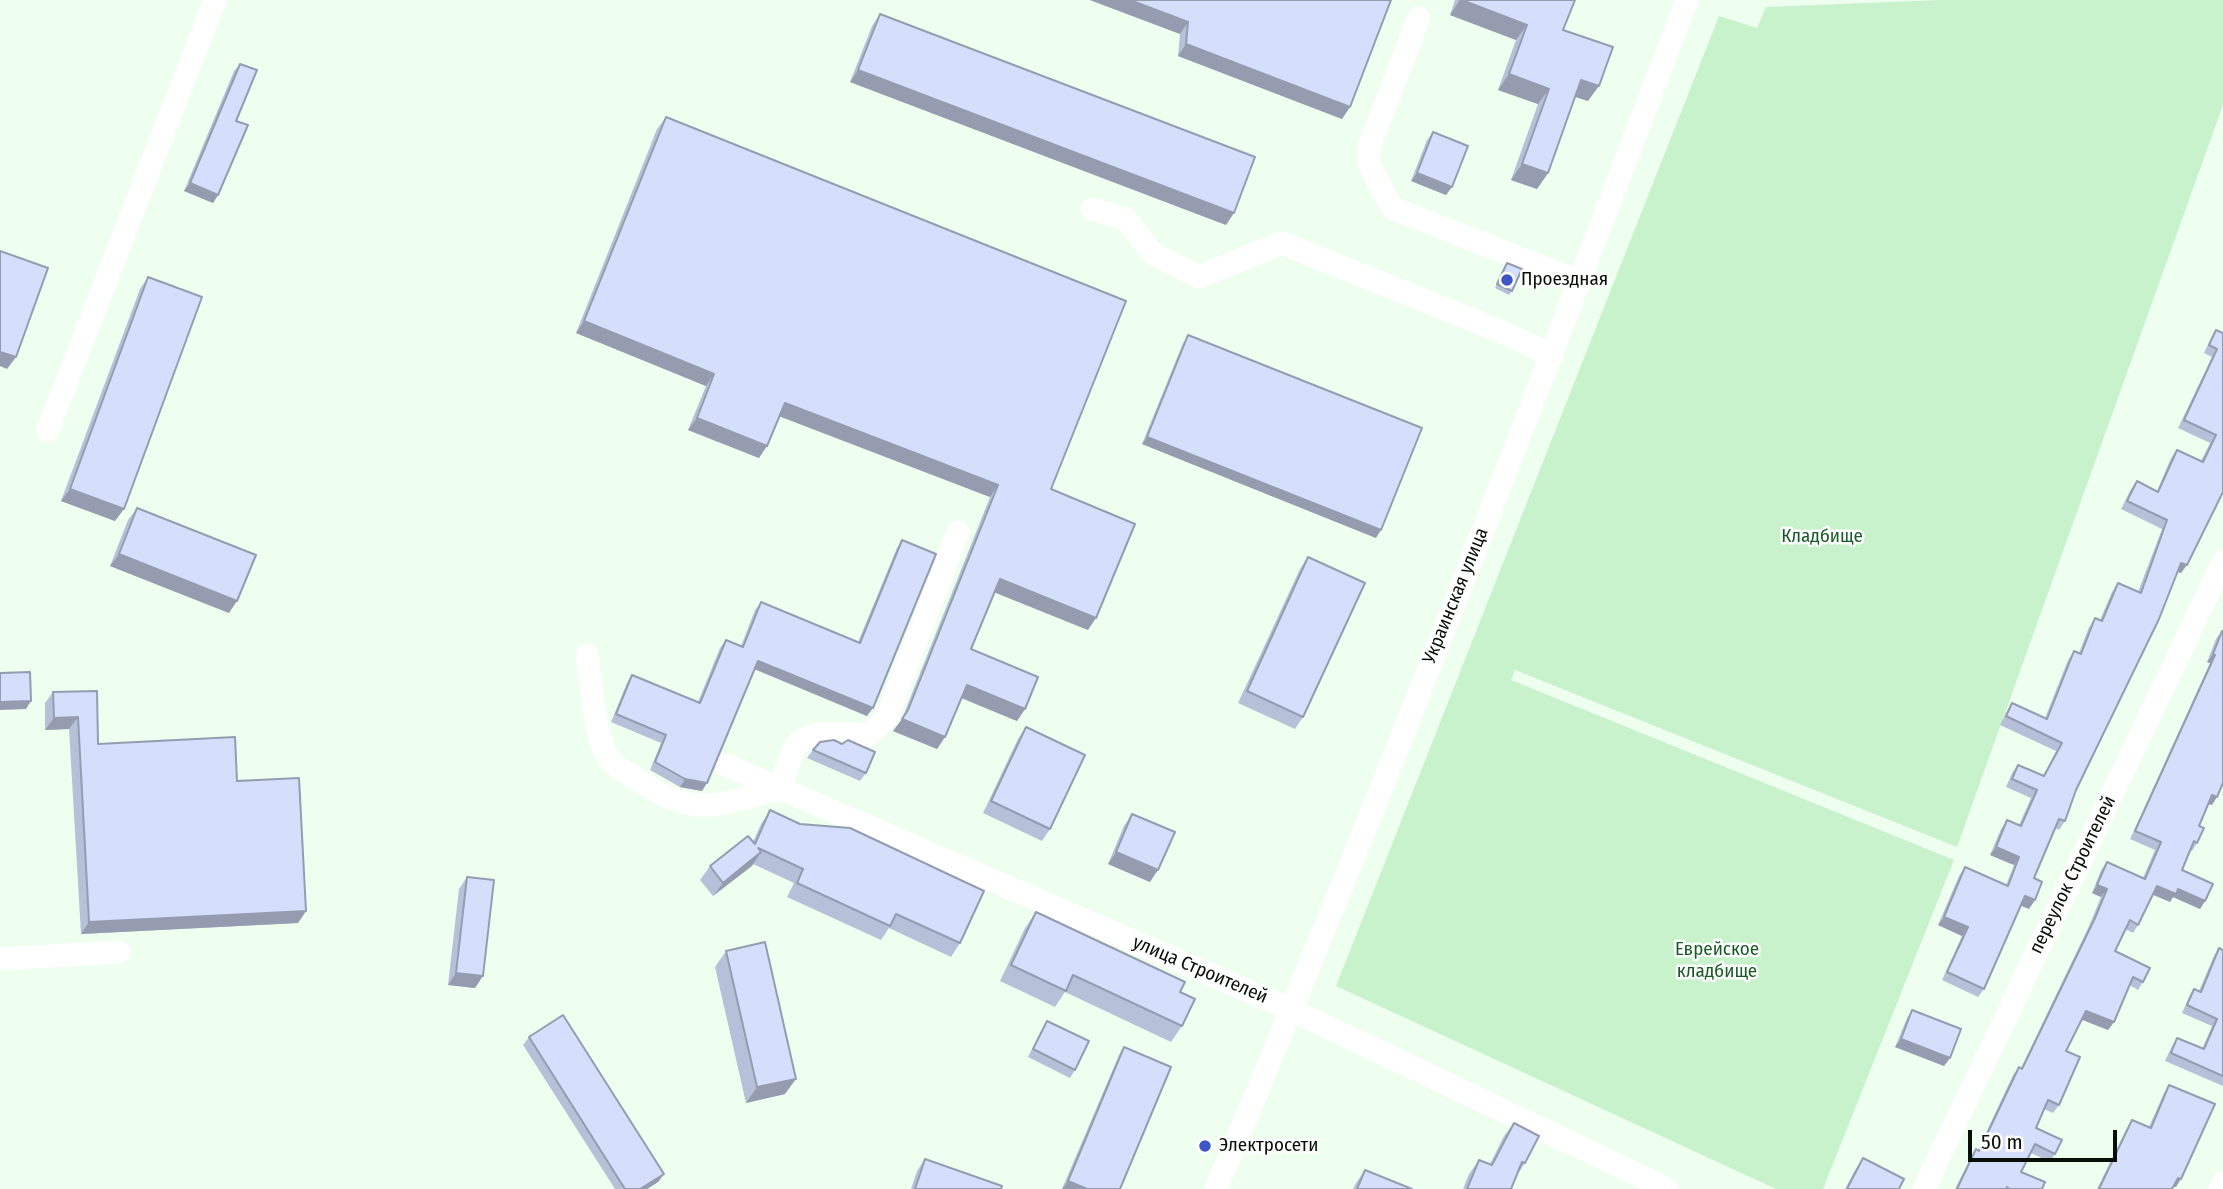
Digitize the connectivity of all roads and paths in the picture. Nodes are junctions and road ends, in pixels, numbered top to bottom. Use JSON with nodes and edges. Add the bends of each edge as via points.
{"nodes":[{"id":1,"x":215,"y":0,"type":"edge"},
{"id":2,"x":1687,"y":0,"type":"edge"},
{"id":3,"x":1419,"y":18,"type":"dead end"},
{"id":4,"x":1093,"y":209,"type":"dead end"},
{"id":5,"x":1580,"y":282,"type":"junction"},
{"id":6,"x":1552,"y":356,"type":"junction"},
{"id":7,"x":48,"y":430,"type":"dead end"},
{"id":8,"x":958,"y":532,"type":"dead end"},
{"id":9,"x":2223,"y":562,"type":"edge"},
{"id":10,"x":587,"y":654,"type":"dead end"},
{"id":11,"x":726,"y":765,"type":"dead end"},
{"id":12,"x":780,"y":788,"type":"junction"},
{"id":13,"x":119,"y":952,"type":"dead end"},
{"id":14,"x":0,"y":958,"type":"edge"},
{"id":15,"x":1292,"y":1010,"type":"junction"},
{"id":16,"x":2223,"y":1184,"type":"edge"},
{"id":17,"x":1216,"y":1189,"type":"edge"},
{"id":18,"x":1667,"y":1189,"type":"edge"},
{"id":19,"x":1924,"y":1189,"type":"edge"},
{"id":20,"x":2220,"y":1189,"type":"edge"}],
"edges":[{"from":1,"to":7,"type":"street"},
{"from":2,"to":5,"type":"street","name":"Украинская улица"},
{"from":3,"to":5,"type":"street","via":[[1369,147],[1369,164],[1392,208]]},
{"from":4,"to":6,"type":"street","via":[[1126,219],[1153,254],[1199,277],[1282,243]]},
{"from":5,"to":6,"type":"street","name":"Украинская улица"},
{"from":6,"to":15,"type":"street","name":"Украинская улица"},
{"from":8,"to":12,"type":"street","via":[[887,718],[868,735],[823,734],[797,744]]},
{"from":9,"to":19,"type":"street","name":"переулок Строителей"},
{"from":10,"to":12,"type":"street","via":[[601,734],[611,761],[643,783],[692,806],[712,807]]},
{"from":11,"to":12,"type":"street","name":"улица Строителей"},
{"from":12,"to":15,"type":"street","name":"улица Строителей"},
{"from":13,"to":14,"type":"street"},
{"from":15,"to":17,"type":"street","name":"Украинская улица"},
{"from":15,"to":18,"type":"street","name":"улица Строителей"},
{"from":16,"to":20,"type":"street"}]}
